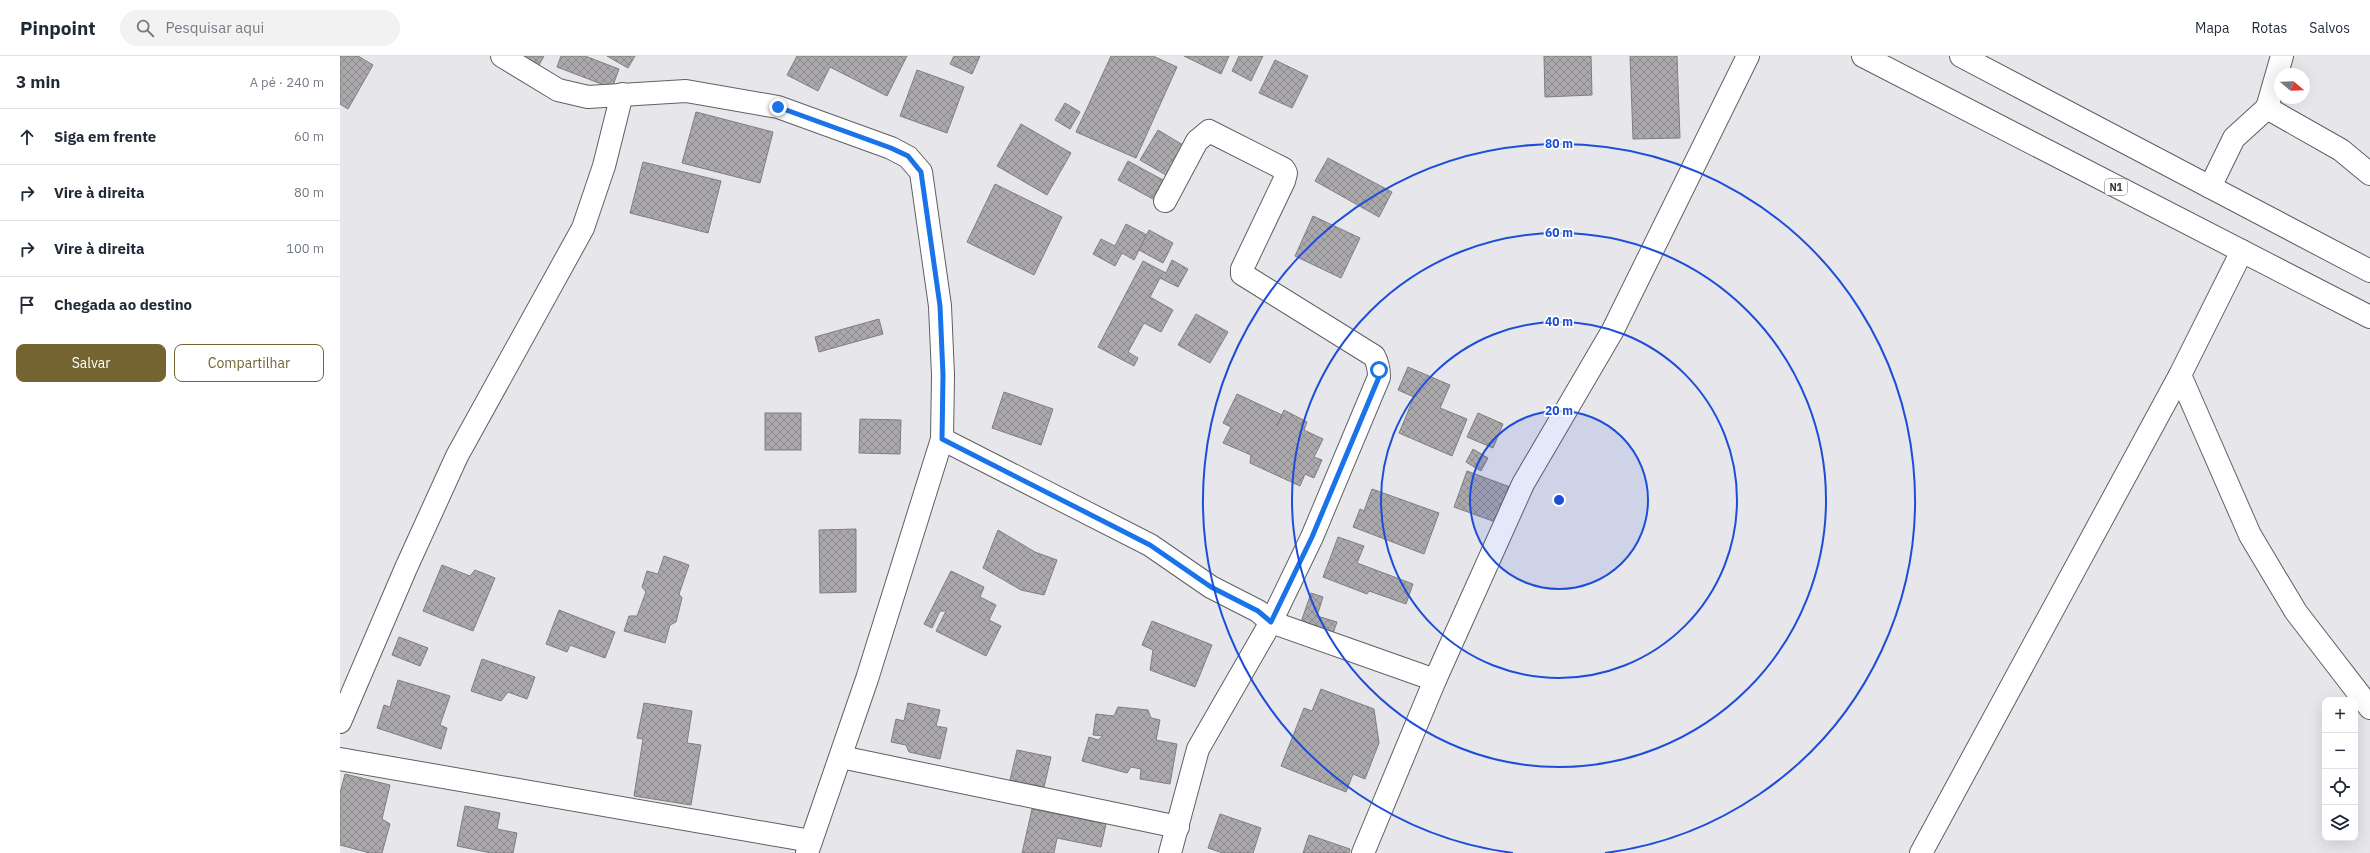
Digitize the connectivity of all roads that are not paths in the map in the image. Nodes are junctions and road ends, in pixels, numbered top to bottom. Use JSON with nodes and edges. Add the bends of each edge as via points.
{"nodes":[{"id":1,"x":502,"y":56,"type":"edge"},
{"id":2,"x":1748,"y":56,"type":"edge"},
{"id":3,"x":1863,"y":56,"type":"edge"},
{"id":4,"x":1961,"y":56,"type":"edge"},
{"id":5,"x":2282,"y":56,"type":"edge"},
{"id":6,"x":622,"y":94,"type":"junction"},
{"id":7,"x":2267,"y":108,"type":"junction"},
{"id":8,"x":2368,"y":170,"type":"edge"},
{"id":9,"x":2210,"y":186,"type":"junction"},
{"id":10,"x":1165,"y":201,"type":"dead end"},
{"id":11,"x":2242,"y":251,"type":"junction"},
{"id":12,"x":2370,"y":271,"type":"edge"},
{"id":13,"x":2370,"y":317,"type":"edge"},
{"id":14,"x":2180,"y":374,"type":"junction"},
{"id":15,"x":942,"y":439,"type":"junction"},
{"id":16,"x":1271,"y":622,"type":"junction"},
{"id":17,"x":1435,"y":680,"type":"junction"},
{"id":18,"x":2370,"y":708,"type":"edge"},
{"id":19,"x":340,"y":722,"type":"edge"},
{"id":20,"x":841,"y":757,"type":"junction"},
{"id":21,"x":340,"y":759,"type":"edge"},
{"id":22,"x":1178,"y":827,"type":"junction"},
{"id":23,"x":809,"y":847,"type":"edge"},
{"id":24,"x":1170,"y":853,"type":"edge"},
{"id":25,"x":1363,"y":853,"type":"edge"},
{"id":26,"x":1922,"y":853,"type":"edge"}],
"edges":[{"from":1,"to":6,"type":"main road","via":[[558,90],[588,97]]},
{"from":2,"to":17,"type":"main road","via":[[1613,330],[1523,484]]},
{"from":3,"to":11,"type":"main road","number":"N1"},
{"from":4,"to":9,"type":"main road"},
{"from":5,"to":7,"type":"main road"},
{"from":6,"to":15,"type":"main road","via":[[686,90],[778,107],[874,141],[908,156],[921,172],[940,306]]},
{"from":6,"to":19,"type":"main road","via":[[604,166],[583,228],[457,456]]},
{"from":7,"to":8,"type":"main road","via":[[2341,150]]},
{"from":7,"to":9,"type":"main road","via":[[2234,138]]},
{"from":9,"to":12,"type":"main road"},
{"from":10,"to":16,"type":"main road","via":[[1197,141],[1209,130],[1284,169],[1284,181],[1242,269],[1242,274],[1374,356],[1378,363],[1379,377],[1312,537]]},
{"from":11,"to":13,"type":"main road","number":"N1"},
{"from":11,"to":14,"type":"main road"},
{"from":14,"to":18,"type":"main road","via":[[2250,535],[2296,612]]},
{"from":14,"to":26,"type":"main road"},
{"from":15,"to":16,"type":"main road","via":[[1150,545],[1211,587],[1258,611]]},
{"from":15,"to":20,"type":"main road"},
{"from":16,"to":17,"type":"main road"},
{"from":16,"to":22,"type":"main road","via":[[1198,749]]},
{"from":17,"to":25,"type":"main road"},
{"from":20,"to":22,"type":"main road"},
{"from":20,"to":23,"type":"main road","via":[[828,787]]},
{"from":21,"to":23,"type":"main road"},
{"from":22,"to":24,"type":"main road"}]}
